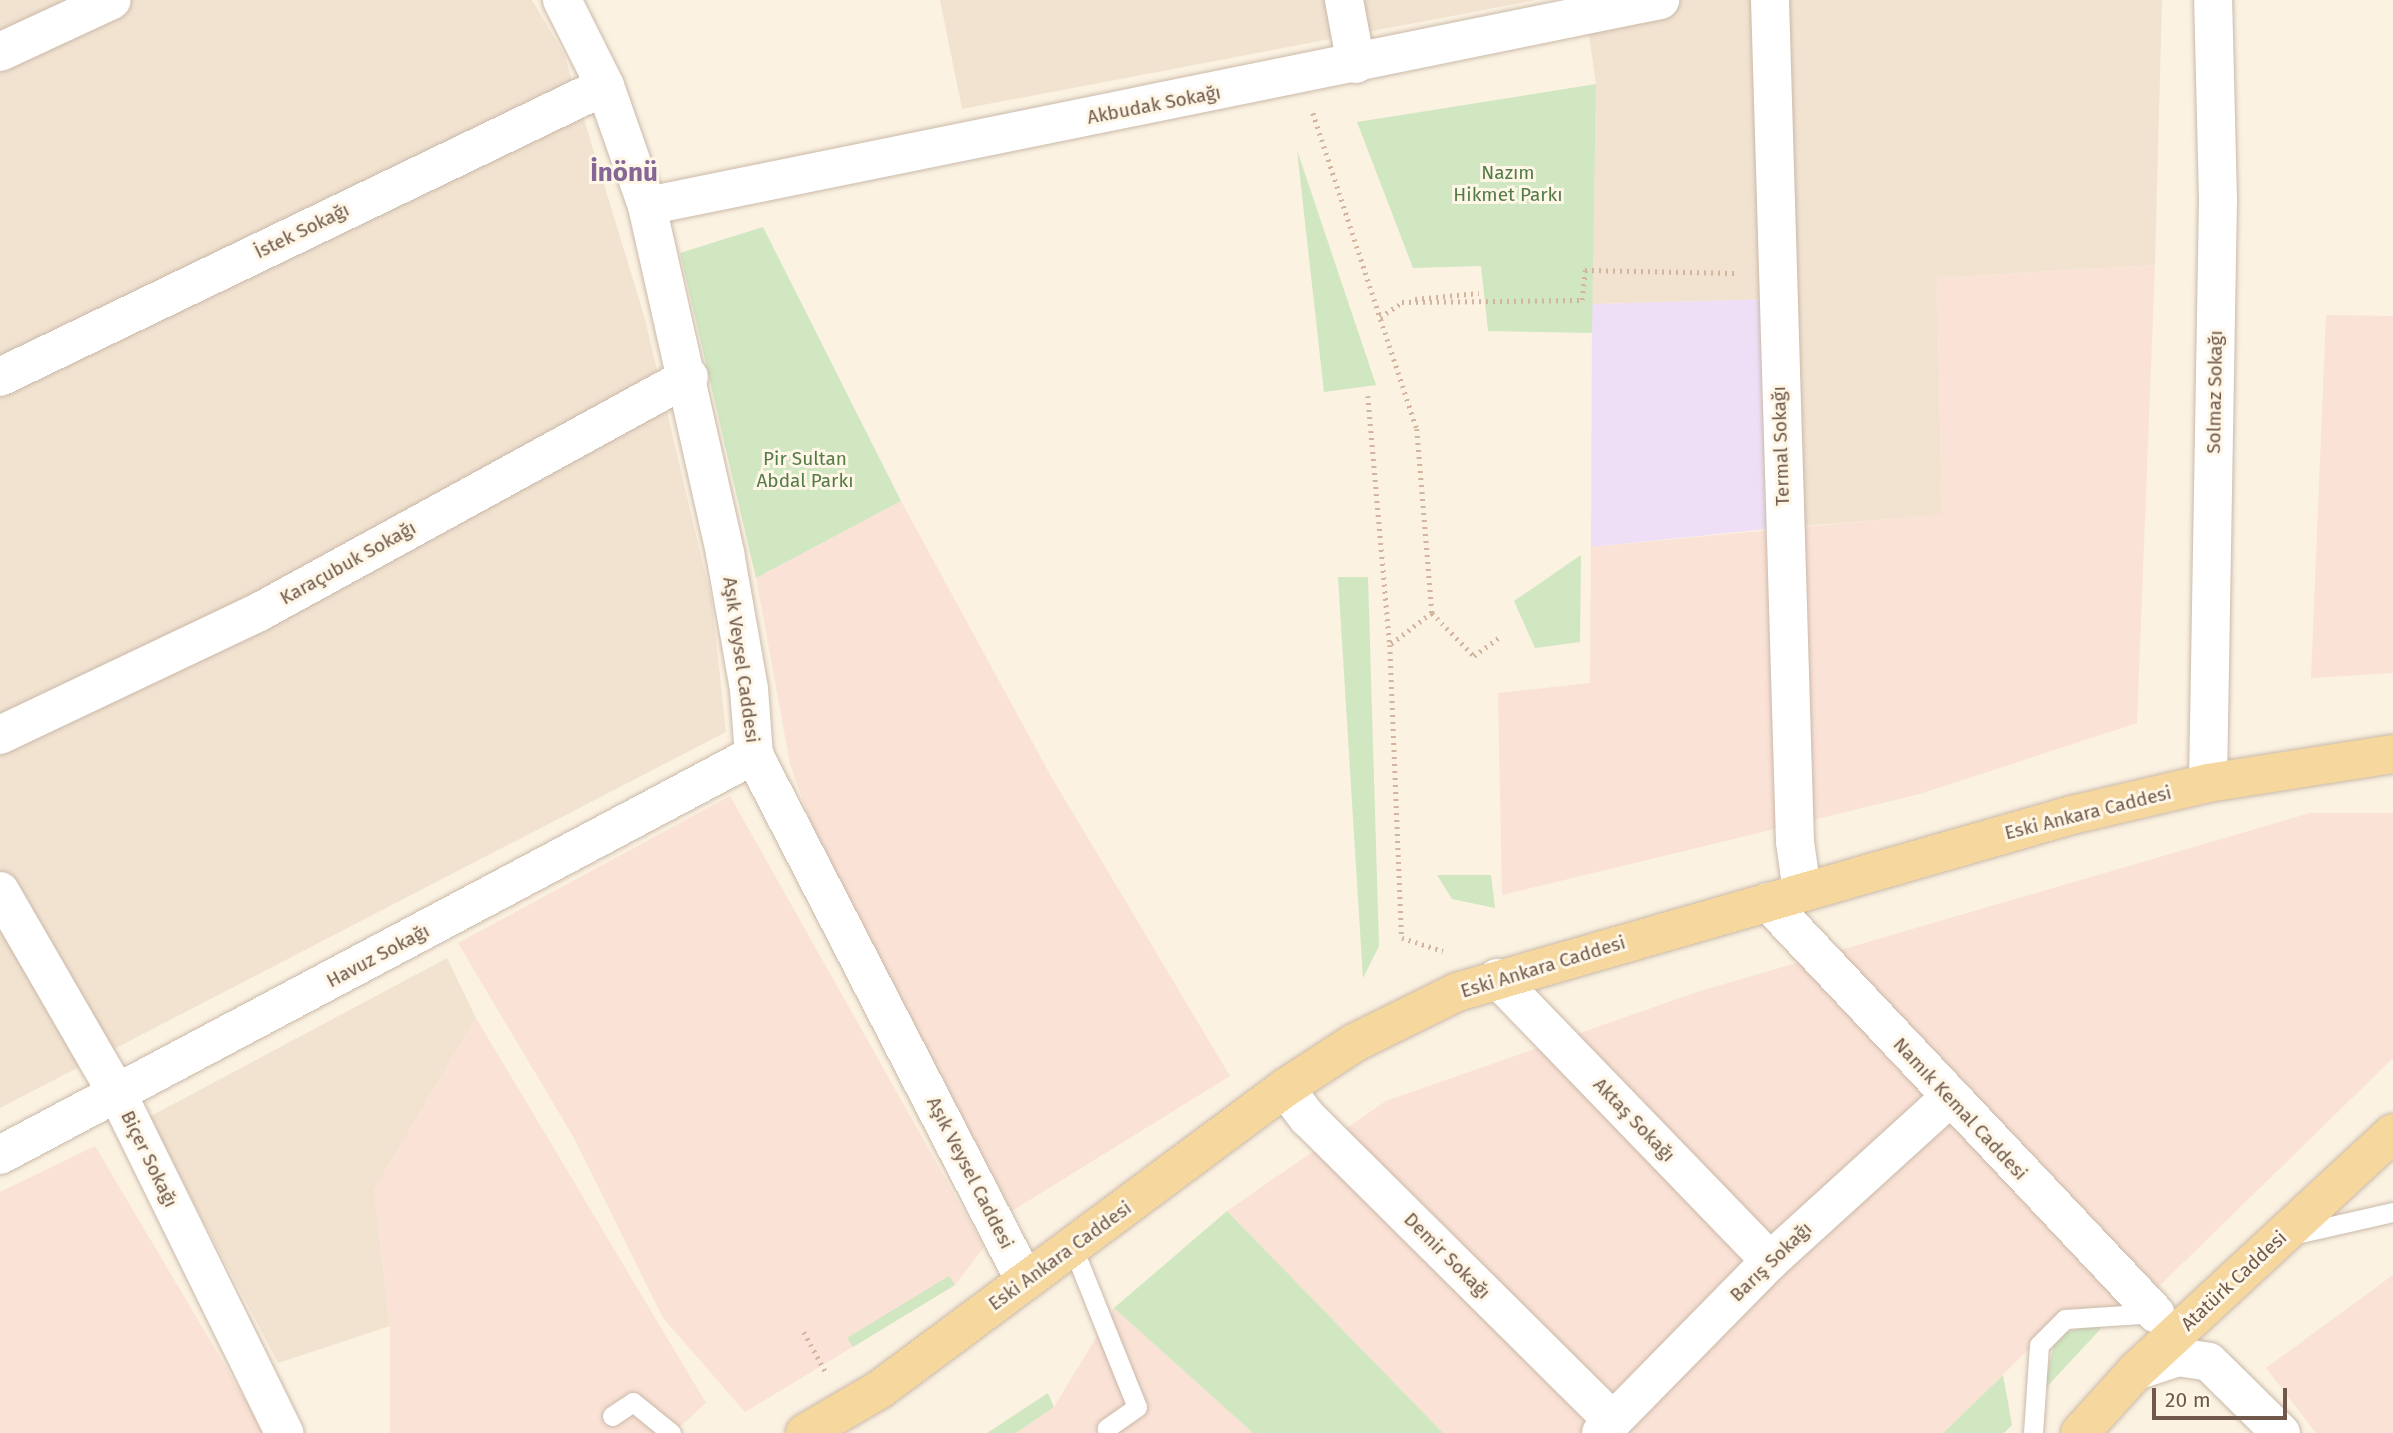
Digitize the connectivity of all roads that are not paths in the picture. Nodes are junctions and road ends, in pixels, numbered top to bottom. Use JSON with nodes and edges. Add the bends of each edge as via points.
{"nodes":[{"id":1,"x":112,"y":0,"type":"edge"},
{"id":2,"x":562,"y":0,"type":"edge"},
{"id":3,"x":1344,"y":0,"type":"edge"},
{"id":4,"x":1660,"y":0,"type":"edge"},
{"id":5,"x":1770,"y":0,"type":"edge"},
{"id":6,"x":2213,"y":0,"type":"edge"},
{"id":7,"x":0,"y":52,"type":"edge"},
{"id":8,"x":1356,"y":64,"type":"junction"},
{"id":9,"x":605,"y":86,"type":"junction"},
{"id":10,"x":647,"y":206,"type":"junction"},
{"id":11,"x":0,"y":377,"type":"edge"},
{"id":12,"x":689,"y":377,"type":"junction"},
{"id":13,"x":0,"y":735,"type":"edge"},
{"id":14,"x":2393,"y":754,"type":"edge"},
{"id":15,"x":754,"y":755,"type":"junction"},
{"id":16,"x":2208,"y":783,"type":"junction"},
{"id":17,"x":0,"y":891,"type":"edge"},
{"id":18,"x":1785,"y":896,"type":"junction"},
{"id":19,"x":1497,"y":978,"type":"junction"},
{"id":20,"x":1285,"y":1088,"type":"junction"},
{"id":21,"x":118,"y":1095,"type":"junction"},
{"id":22,"x":1949,"y":1098,"type":"junction"},
{"id":23,"x":2393,"y":1132,"type":"edge"},
{"id":24,"x":0,"y":1155,"type":"edge"},
{"id":25,"x":2393,"y":1212,"type":"edge"},
{"id":26,"x":2281,"y":1238,"type":"junction"},
{"id":27,"x":1073,"y":1248,"type":"junction"},
{"id":28,"x":1770,"y":1261,"type":"junction"},
{"id":29,"x":1025,"y":1281,"type":"junction"},
{"id":30,"x":2203,"y":1309,"type":"junction"},
{"id":31,"x":2155,"y":1313,"type":"junction"},
{"id":32,"x":2136,"y":1371,"type":"junction"},
{"id":33,"x":612,"y":1416,"type":"dead end"},
{"id":34,"x":1606,"y":1427,"type":"edge"},
{"id":35,"x":823,"y":1428,"type":"edge"},
{"id":36,"x":1107,"y":1428,"type":"dead end"},
{"id":37,"x":284,"y":1433,"type":"edge"},
{"id":38,"x":671,"y":1433,"type":"edge"},
{"id":39,"x":2033,"y":1433,"type":"edge"},
{"id":40,"x":2080,"y":1433,"type":"edge"},
{"id":41,"x":2281,"y":1433,"type":"edge"}],
"edges":[{"from":1,"to":7,"type":"street"},
{"from":2,"to":9,"type":"street","name":"Aşık Veysel Caddesi"},
{"from":3,"to":8,"type":"street"},
{"from":4,"to":8,"type":"street","name":"Akbudak Sokağı"},
{"from":5,"to":18,"type":"street","name":"Termal Sokağı","via":[[1795,842]]},
{"from":6,"to":16,"type":"street","name":"Solmaz Sokağı","via":[[2218,200]]},
{"from":8,"to":10,"type":"street","name":"Akbudak Sokağı"},
{"from":9,"to":10,"type":"street","name":"Aşık Veysel Caddesi"},
{"from":9,"to":11,"type":"street","name":"İstek Sokağı"},
{"from":10,"to":12,"type":"street","name":"Aşık Veysel Caddesi"},
{"from":12,"to":13,"type":"street","name":"Karaçubuk Sokağı","via":[[258,612]]},
{"from":12,"to":15,"type":"street","name":"Aşık Veysel Caddesi","via":[[739,628]]},
{"from":14,"to":16,"type":"main road","name":"Eski Ankara Caddesi"},
{"from":15,"to":21,"type":"street","name":"Havuz Sokağı"},
{"from":15,"to":29,"type":"street","name":"Aşık Veysel Caddesi"},
{"from":16,"to":18,"type":"main road","name":"Eski Ankara Caddesi","via":[[2072,815]]},
{"from":17,"to":21,"type":"street","name":"Biçer Sokağı"},
{"from":18,"to":19,"type":"main road","name":"Eski Ankara Caddesi"},
{"from":18,"to":22,"type":"street","name":"Namık Kemal Caddesi"},
{"from":19,"to":20,"type":"main road","name":"Eski Ankara Caddesi","via":[[1457,992],[1354,1043]]},
{"from":19,"to":28,"type":"street","name":"Aktaş Sokağı"},
{"from":20,"to":27,"type":"main road","name":"Eski Ankara Caddesi"},
{"from":20,"to":34,"type":"street","name":"Demir Sokağı","via":[[1308,1118]]},
{"from":21,"to":24,"type":"street","name":"Havuz Sokağı"},
{"from":21,"to":37,"type":"street","name":"Biçer Sokağı"},
{"from":22,"to":28,"type":"street","name":"Barış Sokağı"},
{"from":22,"to":31,"type":"street","name":"Namık Kemal Caddesi"},
{"from":23,"to":26,"type":"main road","name":"Atatürk Caddesi"},
{"from":25,"to":26,"type":"lane"},
{"from":26,"to":30,"type":"main road","name":"Atatürk Caddesi"},
{"from":27,"to":29,"type":"main road","name":"Eski Ankara Caddesi"},
{"from":27,"to":36,"type":"lane","via":[[1137,1407]]},
{"from":28,"to":34,"type":"street","name":"Barış Sokağı"},
{"from":29,"to":35,"type":"main road","name":"Eski Ankara Caddesi"},
{"from":30,"to":31,"type":"lane"},
{"from":30,"to":32,"type":"main road","name":"Atatürk Caddesi"},
{"from":31,"to":39,"type":"lane","via":[[2066,1319],[2039,1345]]},
{"from":32,"to":40,"type":"main road","name":"Atatürk Caddesi"},
{"from":32,"to":41,"type":"street","via":[[2178,1357],[2209,1362]]},
{"from":33,"to":38,"type":"lane","via":[[633,1402]]}]}
